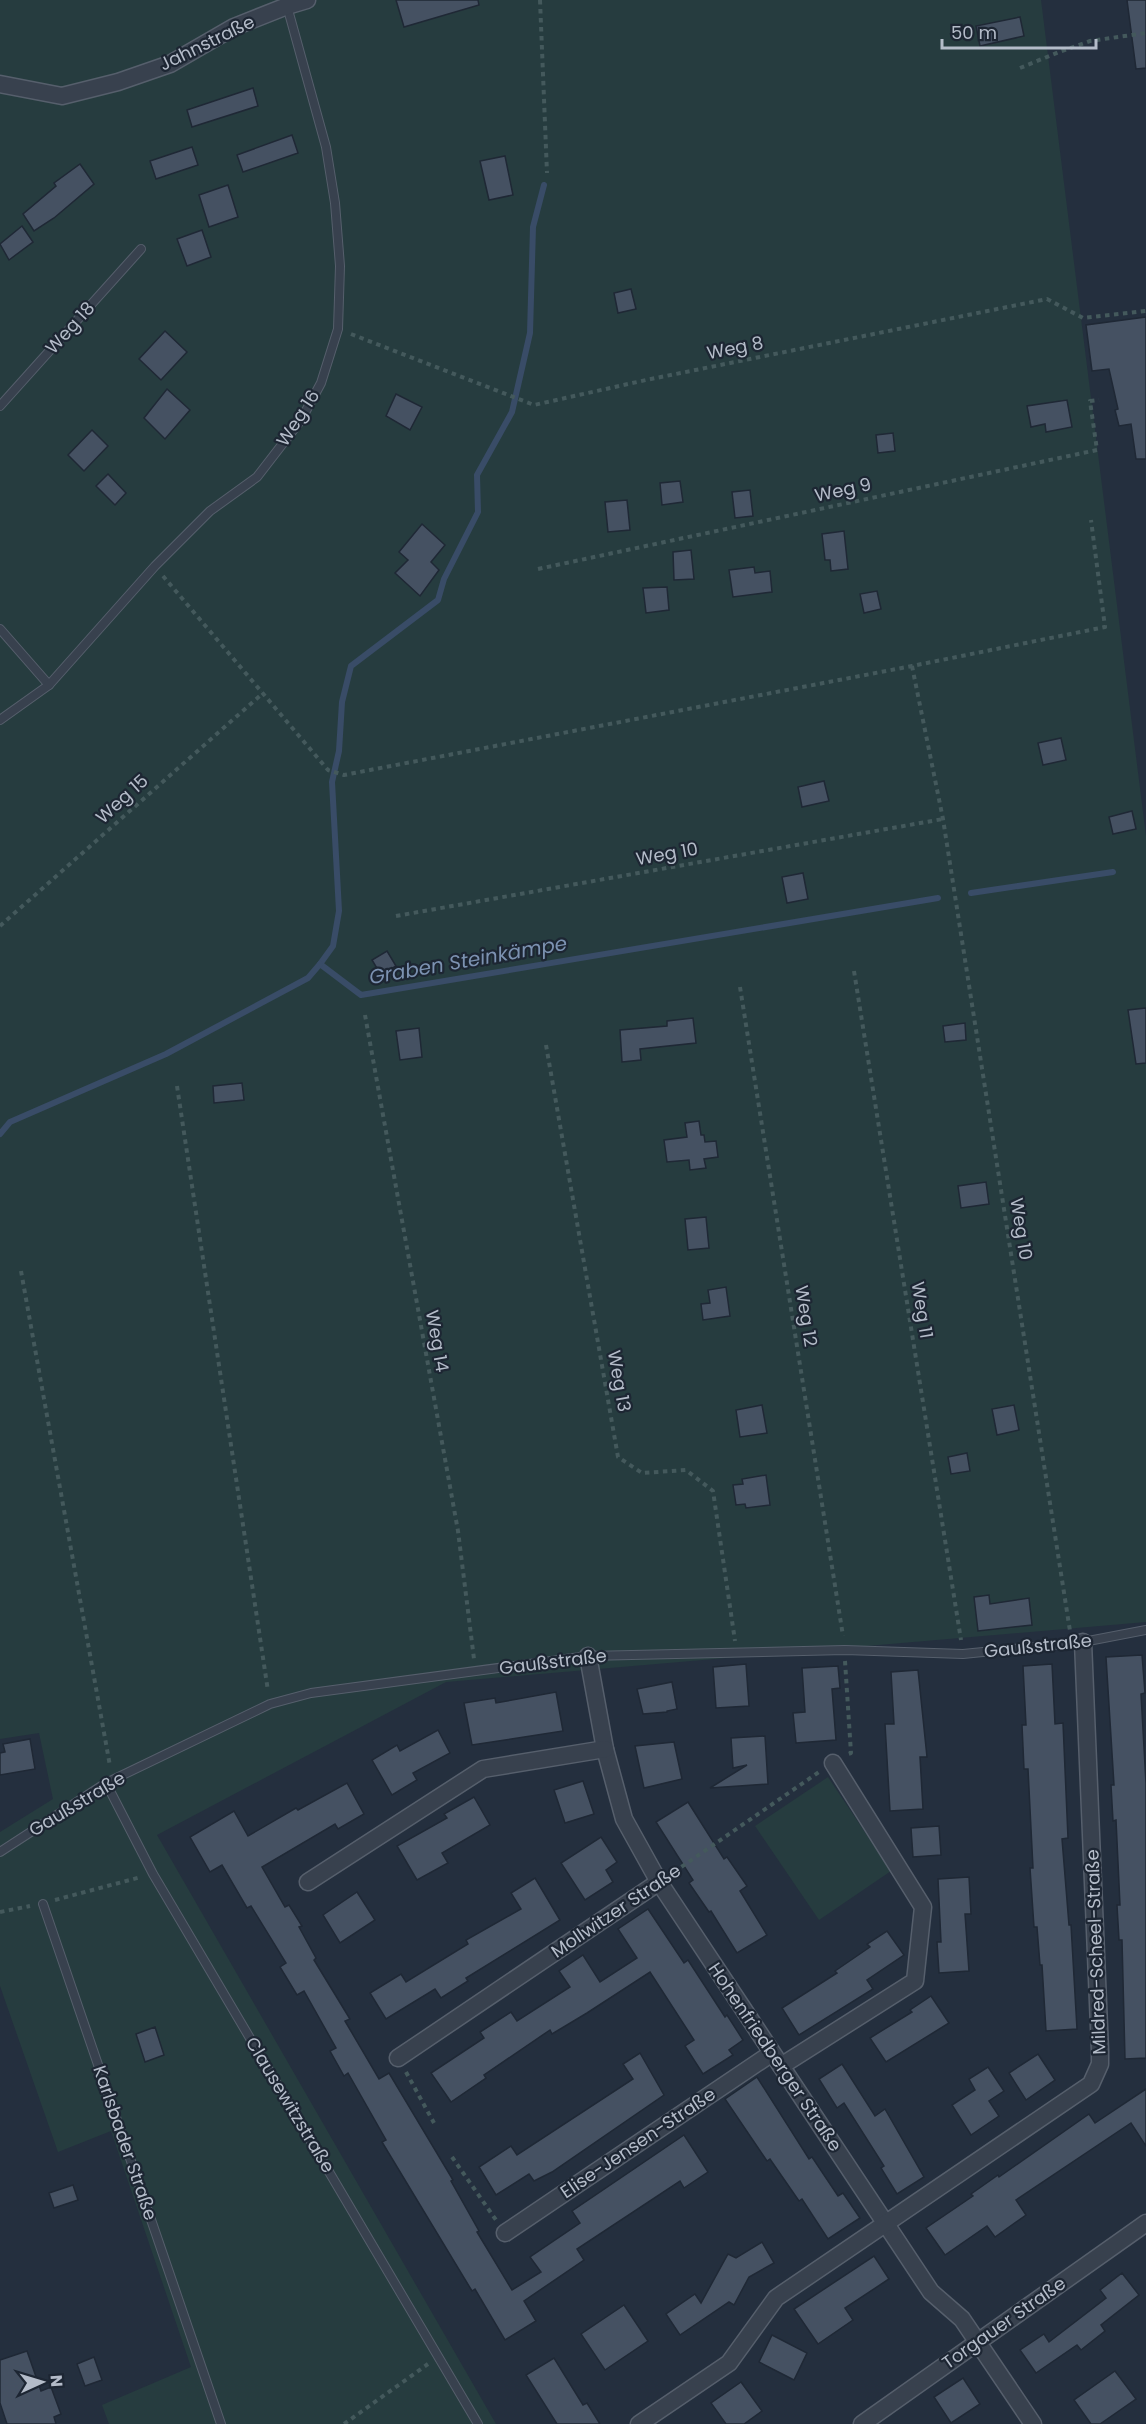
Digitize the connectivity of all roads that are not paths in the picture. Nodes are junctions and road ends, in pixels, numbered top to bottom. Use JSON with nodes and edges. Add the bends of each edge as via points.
{"nodes":[{"id":1,"x":308,"y":0,"type":"edge"},
{"id":2,"x":287,"y":6,"type":"junction"},
{"id":3,"x":0,"y":84,"type":"edge"},
{"id":4,"x":141,"y":249,"type":"dead end"},
{"id":5,"x":0,"y":406,"type":"edge"},
{"id":6,"x":0,"y":629,"type":"edge"},
{"id":7,"x":49,"y":685,"type":"junction"},
{"id":8,"x":0,"y":720,"type":"edge"},
{"id":9,"x":1146,"y":1630,"type":"edge"},
{"id":10,"x":1078,"y":1642,"type":"junction"},
{"id":11,"x":588,"y":1656,"type":"junction"},
{"id":12,"x":605,"y":1749,"type":"junction"},
{"id":13,"x":833,"y":1763,"type":"road end"},
{"id":14,"x":109,"y":1781,"type":"junction"},
{"id":15,"x":0,"y":1852,"type":"edge"},
{"id":16,"x":308,"y":1882,"type":"dead end"},
{"id":17,"x":658,"y":1882,"type":"junction"},
{"id":18,"x":43,"y":1904,"type":"road end"},
{"id":19,"x":398,"y":2058,"type":"road end"},
{"id":20,"x":776,"y":2059,"type":"junction"},
{"id":21,"x":885,"y":2222,"type":"junction"},
{"id":22,"x":1146,"y":2223,"type":"edge"},
{"id":23,"x":505,"y":2233,"type":"road end"},
{"id":24,"x":976,"y":2341,"type":"junction"},
{"id":25,"x":221,"y":2424,"type":"edge"},
{"id":26,"x":478,"y":2424,"type":"edge"},
{"id":27,"x":639,"y":2424,"type":"edge"},
{"id":28,"x":862,"y":2424,"type":"edge"},
{"id":29,"x":1033,"y":2424,"type":"edge"}],
"edges":[{"from":1,"to":2,"type":"street","name":"Jahnstraße"},
{"from":2,"to":3,"type":"street","name":"Jahnstraße","via":[[234,27],[170,64],[118,82],[62,96]]},
{"from":2,"to":7,"type":"lane","name":"Weg 16","via":[[326,147],[340,266],[338,328],[321,383],[301,420],[257,477],[210,511],[154,566]]},
{"from":4,"to":5,"type":"lane","name":"Weg 18"},
{"from":6,"to":7,"type":"lane"},
{"from":7,"to":8,"type":"lane","name":"Weg 16"},
{"from":9,"to":10,"type":"lane","name":"Gaußstraße"},
{"from":10,"to":11,"type":"lane","name":"Gaußstraße","via":[[963,1654],[845,1650]]},
{"from":10,"to":21,"type":"street","name":"Mildred-Scheel-Straße","via":[[1100,2064],[1092,2084],[1081,2093]]},
{"from":11,"to":12,"type":"street","name":"Hohenfriedberger Straße"},
{"from":11,"to":14,"type":"lane","name":"Gaußstraße","via":[[312,1693],[270,1704]]},
{"from":12,"to":16,"type":"street","via":[[483,1769]]},
{"from":12,"to":17,"type":"street","name":"Hohenfriedberger Straße","via":[[624,1819]]},
{"from":13,"to":20,"type":"street","name":"Elise-Jensen-Straße","via":[[923,1907],[915,1982]]},
{"from":14,"to":15,"type":"lane","name":"Gaußstraße"},
{"from":14,"to":26,"type":"lane","name":"Clausewitzstraße","via":[[153,1874]]},
{"from":17,"to":19,"type":"street","name":"Mollwitzer Straße"},
{"from":17,"to":20,"type":"street","name":"Hohenfriedberger Straße"},
{"from":18,"to":25,"type":"lane","name":"Karlsbader Straße"},
{"from":20,"to":21,"type":"street","name":"Hohenfriedberger Straße"},
{"from":20,"to":23,"type":"street","name":"Elise-Jensen-Straße"},
{"from":21,"to":24,"type":"street","name":"Hohenfriedberger Straße","via":[[931,2292],[962,2319]]},
{"from":21,"to":27,"type":"street","name":"Mildred-Scheel-Straße","via":[[776,2298],[729,2363]]},
{"from":22,"to":24,"type":"street","name":"Torgauer Straße"},
{"from":24,"to":28,"type":"street","name":"Torgauer Straße"},
{"from":24,"to":29,"type":"street","name":"Hohenfriedberger Straße"}]}
